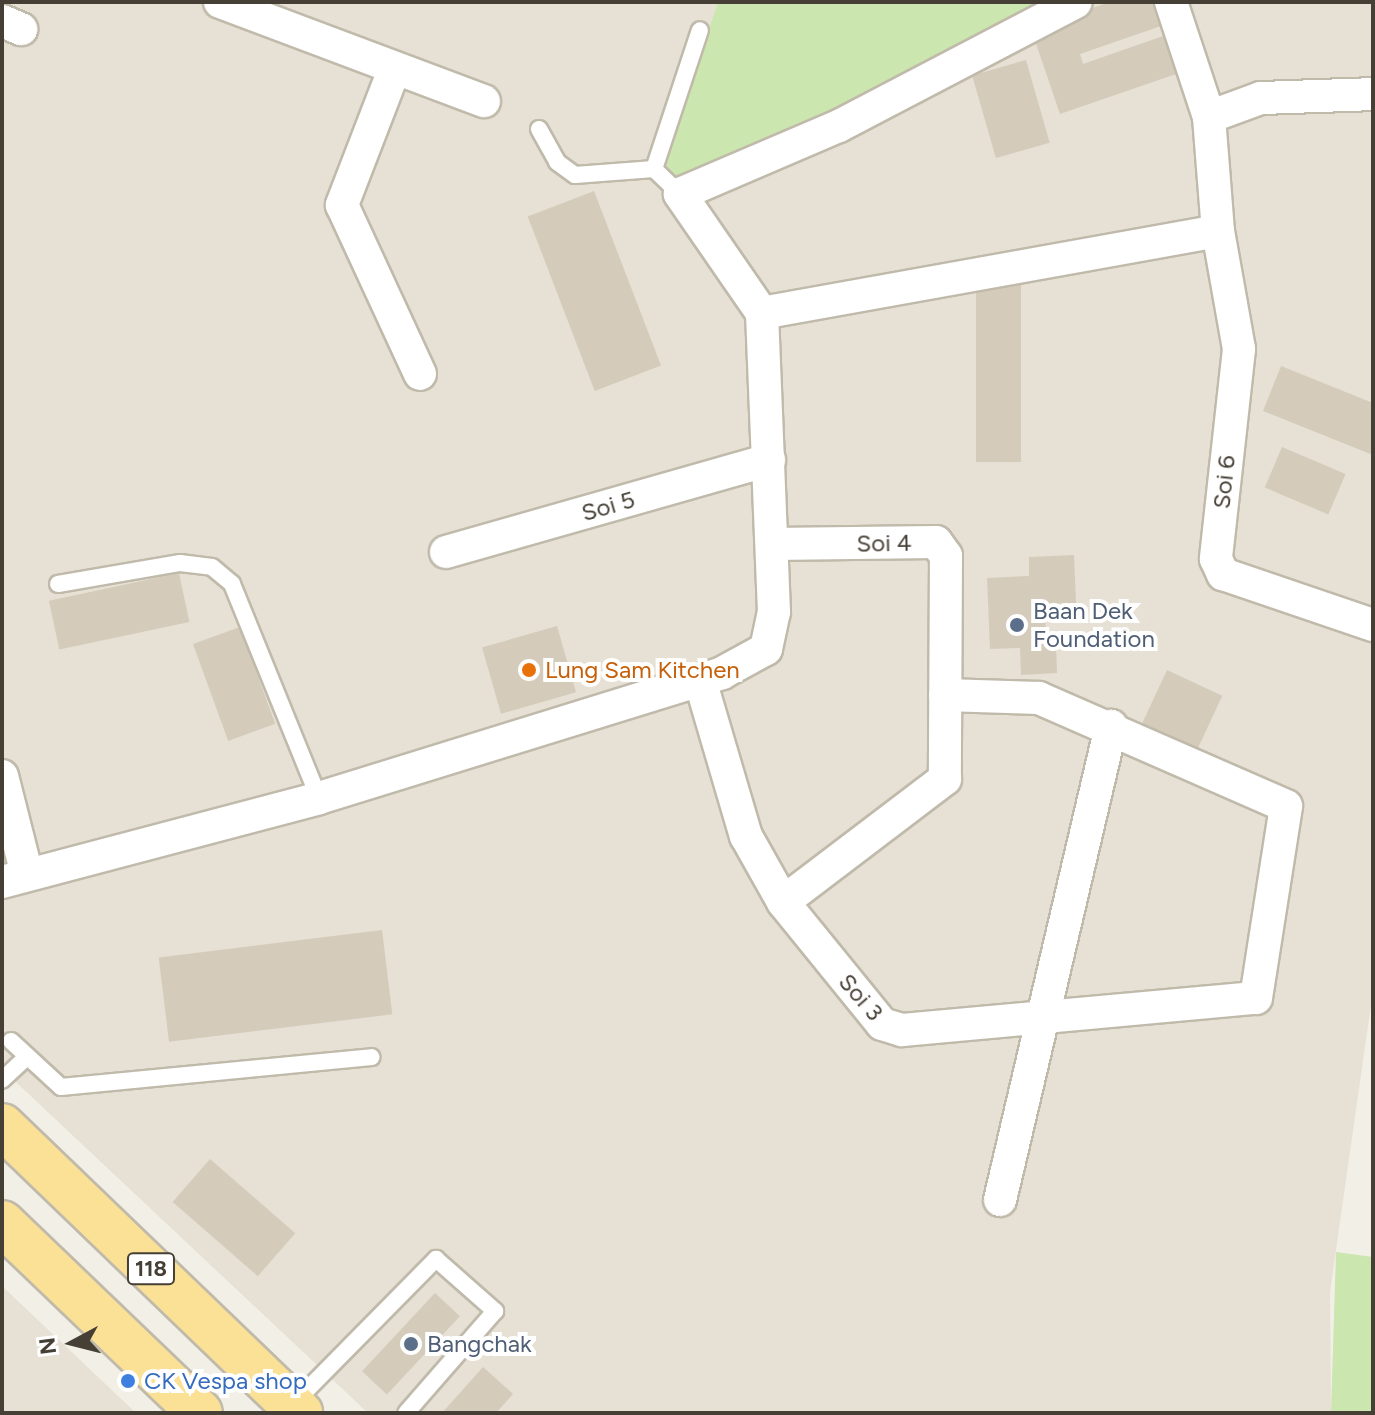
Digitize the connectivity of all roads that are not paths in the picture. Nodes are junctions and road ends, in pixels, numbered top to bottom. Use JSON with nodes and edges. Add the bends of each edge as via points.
{"nodes":[{"id":1,"x":220,"y":2,"type":"edge"},
{"id":2,"x":1076,"y":2,"type":"edge"},
{"id":3,"x":1171,"y":2,"type":"edge"},
{"id":4,"x":700,"y":30,"type":"dead end"},
{"id":5,"x":394,"y":70,"type":"junction"},
{"id":6,"x":1373,"y":94,"type":"edge"},
{"id":7,"x":484,"y":101,"type":"dead end"},
{"id":8,"x":1209,"y":117,"type":"junction"},
{"id":9,"x":539,"y":129,"type":"dead end"},
{"id":10,"x":654,"y":169,"type":"junction"},
{"id":11,"x":680,"y":194,"type":"junction"},
{"id":12,"x":1218,"y":231,"type":"junction"},
{"id":13,"x":762,"y":313,"type":"junction"},
{"id":14,"x":420,"y":374,"type":"dead end"},
{"id":15,"x":769,"y":460,"type":"junction"},
{"id":16,"x":772,"y":544,"type":"junction"},
{"id":17,"x":446,"y":552,"type":"dead end"},
{"id":18,"x":58,"y":584,"type":"dead end"},
{"id":19,"x":1373,"y":625,"type":"edge"},
{"id":20,"x":700,"y":680,"type":"junction"},
{"id":21,"x":945,"y":695,"type":"junction"},
{"id":22,"x":1111,"y":726,"type":"junction"},
{"id":23,"x":2,"y":776,"type":"edge"},
{"id":24,"x":319,"y":798,"type":"junction"},
{"id":25,"x":14,"y":878,"type":"edge"},
{"id":26,"x":783,"y":902,"type":"junction"},
{"id":27,"x":1043,"y":1018,"type":"junction"},
{"id":28,"x":11,"y":1041,"type":"dead end"},
{"id":29,"x":28,"y":1056,"type":"junction"},
{"id":30,"x":372,"y":1057,"type":"dead end"},
{"id":31,"x":2,"y":1080,"type":"edge"},
{"id":32,"x":2,"y":1126,"type":"edge"},
{"id":33,"x":1000,"y":1200,"type":"dead end"},
{"id":34,"x":2,"y":1223,"type":"edge"},
{"id":35,"x":296,"y":1409,"type":"edge"},
{"id":36,"x":200,"y":1413,"type":"edge"},
{"id":37,"x":406,"y":1413,"type":"edge"}],
"edges":[{"from":1,"to":5,"type":"street"},
{"from":2,"to":11,"type":"street","via":[[839,126]]},
{"from":3,"to":8,"type":"street","name":"Soi 6"},
{"from":4,"to":10,"type":"lane"},
{"from":5,"to":7,"type":"street"},
{"from":5,"to":14,"type":"street","via":[[342,205]]},
{"from":6,"to":8,"type":"street","via":[[1261,98]]},
{"from":8,"to":12,"type":"street","name":"Soi 6"},
{"from":9,"to":10,"type":"lane","via":[[557,162],[575,175]]},
{"from":10,"to":11,"type":"lane"},
{"from":11,"to":13,"type":"street"},
{"from":12,"to":13,"type":"street"},
{"from":12,"to":19,"type":"street","name":"Soi 6","via":[[1239,349],[1216,559],[1223,574]]},
{"from":13,"to":15,"type":"street"},
{"from":15,"to":16,"type":"street"},
{"from":15,"to":17,"type":"street","name":"Soi 5"},
{"from":16,"to":20,"type":"street","via":[[774,612],[766,649]]},
{"from":16,"to":21,"type":"street","name":"Soi 4","via":[[936,542],[946,556]]},
{"from":18,"to":24,"type":"lane","via":[[180,563],[212,567],[238,598]]},
{"from":20,"to":24,"type":"street"},
{"from":20,"to":26,"type":"street","name":"Soi 3","via":[[746,836]]},
{"from":21,"to":22,"type":"street","via":[[1039,698]]},
{"from":21,"to":26,"type":"street","via":[[945,779]]},
{"from":22,"to":27,"type":"street"},
{"from":22,"to":27,"type":"street","name":"Soi 3","via":[[1286,806],[1256,998]]},
{"from":23,"to":25,"type":"street"},
{"from":24,"to":25,"type":"street"},
{"from":26,"to":27,"type":"street","name":"Soi 3","via":[[882,1024],[902,1030]]},
{"from":27,"to":33,"type":"street"},
{"from":28,"to":29,"type":"lane"},
{"from":29,"to":30,"type":"lane","via":[[61,1087]]},
{"from":29,"to":31,"type":"lane"},
{"from":32,"to":35,"type":"main road","number":"118"},
{"from":34,"to":36,"type":"main road"},
{"from":35,"to":37,"type":"lane","via":[[436,1259],[495,1311]]}]}
